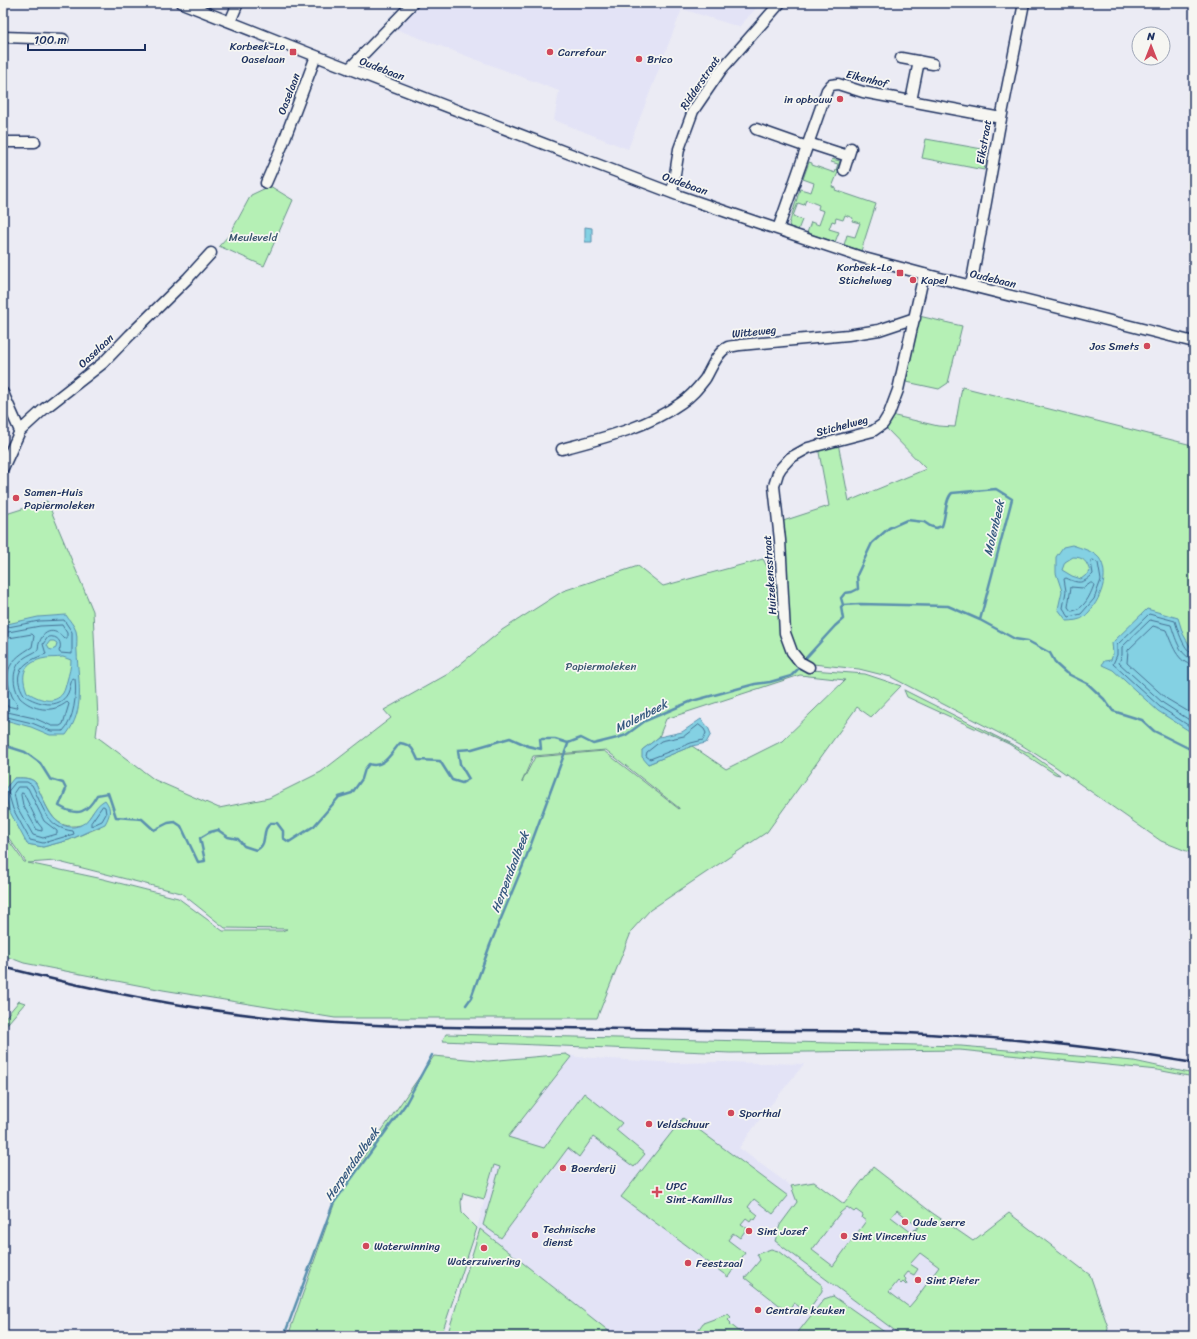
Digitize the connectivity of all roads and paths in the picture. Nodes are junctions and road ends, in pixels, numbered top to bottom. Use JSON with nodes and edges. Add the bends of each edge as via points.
{"nodes":[{"id":1,"x":182,"y":3,"type":"edge"},
{"id":2,"x":238,"y":3,"type":"edge"},
{"id":3,"x":412,"y":3,"type":"edge"},
{"id":4,"x":780,"y":3,"type":"edge"},
{"id":5,"x":1024,"y":3,"type":"edge"},
{"id":6,"x":230,"y":22,"type":"junction"},
{"id":7,"x":3,"y":37,"type":"edge"},
{"id":8,"x":63,"y":38,"type":"dead end"},
{"id":9,"x":316,"y":56,"type":"junction"},
{"id":10,"x":901,"y":58,"type":"dead end"},
{"id":11,"x":919,"y":61,"type":"junction"},
{"id":12,"x":932,"y":64,"type":"dead end"},
{"id":13,"x":348,"y":69,"type":"junction"},
{"id":14,"x":911,"y":101,"type":"junction"},
{"id":15,"x":1001,"y":118,"type":"junction"},
{"id":16,"x":756,"y":129,"type":"dead end"},
{"id":17,"x":3,"y":142,"type":"edge"},
{"id":18,"x":34,"y":142,"type":"dead end"},
{"id":19,"x":808,"y":145,"type":"junction"},
{"id":20,"x":844,"y":170,"type":"dead end"},
{"id":21,"x":266,"y":183,"type":"dead end"},
{"id":22,"x":672,"y":193,"type":"junction"},
{"id":23,"x":778,"y":229,"type":"junction"},
{"id":24,"x":211,"y":253,"type":"dead end"},
{"id":25,"x":924,"y":274,"type":"junction"},
{"id":26,"x":970,"y":286,"type":"junction"},
{"id":27,"x":915,"y":318,"type":"junction"},
{"id":28,"x":1194,"y":342,"type":"edge"},
{"id":29,"x":3,"y":393,"type":"edge"},
{"id":30,"x":20,"y":431,"type":"junction"},
{"id":31,"x":562,"y":449,"type":"dead end"},
{"id":32,"x":3,"y":468,"type":"edge"},
{"id":33,"x":778,"y":473,"type":"joint"},
{"id":34,"x":809,"y":666,"type":"dead end"}],
"edges":[{"from":1,"to":6,"type":"street","name":"Oudebaan"},
{"from":2,"to":6,"type":"street"},
{"from":3,"to":13,"type":"street"},
{"from":4,"to":22,"type":"street","name":"Ridderstraat","via":[[721,70],[693,111],[679,149]]},
{"from":5,"to":15,"type":"street","name":"Eikstraat"},
{"from":6,"to":9,"type":"street","name":"Oudebaan"},
{"from":7,"to":8,"type":"street"},
{"from":9,"to":13,"type":"street","name":"Oudebaan"},
{"from":9,"to":21,"type":"street","name":"Oaselaan"},
{"from":10,"to":11,"type":"street"},
{"from":11,"to":12,"type":"street"},
{"from":11,"to":14,"type":"street"},
{"from":13,"to":22,"type":"street","name":"Oudebaan"},
{"from":14,"to":15,"type":"street","name":"Eikenhof"},
{"from":14,"to":19,"type":"street","name":"Eikenhof","via":[[862,92],[838,84],[831,85]]},
{"from":15,"to":26,"type":"street","name":"Eikstraat"},
{"from":16,"to":19,"type":"street"},
{"from":17,"to":18,"type":"street"},
{"from":19,"to":20,"type":"street","via":[[850,152]]},
{"from":19,"to":23,"type":"street","name":"Eikenhof"},
{"from":22,"to":23,"type":"street","name":"Oudebaan"},
{"from":23,"to":25,"type":"street","name":"Oudebaan","via":[[864,258]]},
{"from":24,"to":30,"type":"street","name":"Oaselaan","via":[[103,363]]},
{"from":25,"to":26,"type":"street","name":"Oudebaan"},
{"from":25,"to":27,"type":"street"},
{"from":26,"to":28,"type":"street","name":"Oudebaan"},
{"from":27,"to":31,"type":"street","name":"Witteweg","via":[[879,330],[848,335],[727,347],[720,353],[695,392],[683,402],[632,429]]},
{"from":27,"to":33,"type":"street","name":"Stichelweg","via":[[898,390],[883,424],[866,434],[808,448],[790,458]]},
{"from":29,"to":30,"type":"street"},
{"from":30,"to":32,"type":"street","name":"Oaselaan"},
{"from":33,"to":34,"type":"street","name":"Huizekensstraat","via":[[774,486],[786,633],[792,652],[800,662]]}]}
